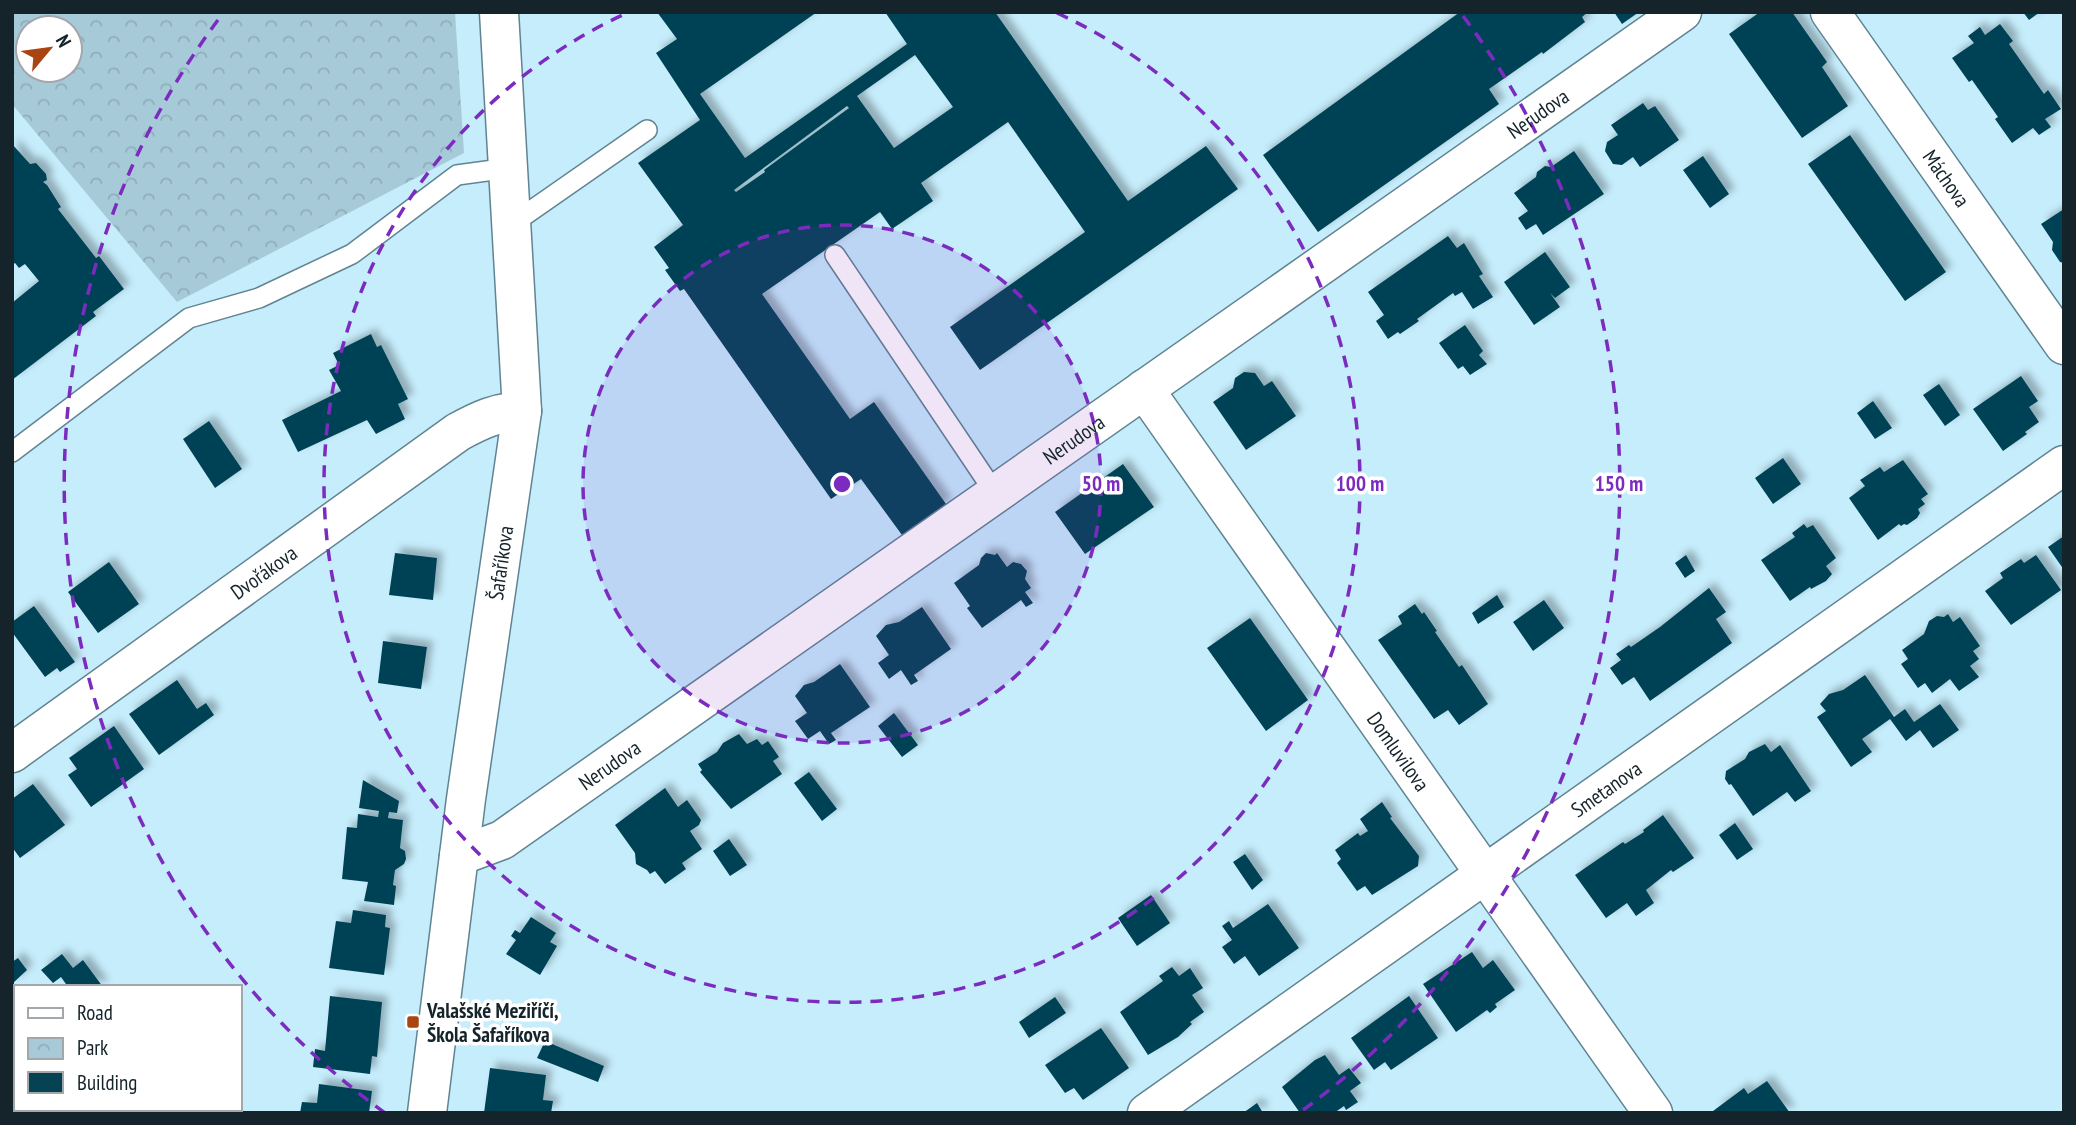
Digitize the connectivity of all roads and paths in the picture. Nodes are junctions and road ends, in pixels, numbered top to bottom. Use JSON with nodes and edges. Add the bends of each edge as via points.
{"nodes":[{"id":1,"x":499,"y":12,"type":"edge"},
{"id":2,"x":1682,"y":12,"type":"edge"},
{"id":3,"x":1830,"y":12,"type":"edge"},
{"id":4,"x":647,"y":130,"type":"dead end"},
{"id":5,"x":509,"y":168,"type":"junction"},
{"id":6,"x":512,"y":224,"type":"junction"},
{"id":7,"x":835,"y":255,"type":"dead end"},
{"id":8,"x":2064,"y":345,"type":"edge"},
{"id":9,"x":1144,"y":389,"type":"junction"},
{"id":10,"x":522,"y":411,"type":"junction"},
{"id":11,"x":12,"y":452,"type":"edge"},
{"id":12,"x":2064,"y":465,"type":"edge"},
{"id":13,"x":995,"y":494,"type":"junction"},
{"id":14,"x":12,"y":753,"type":"edge"},
{"id":15,"x":459,"y":856,"type":"junction"},
{"id":16,"x":1485,"y":874,"type":"junction"},
{"id":17,"x":427,"y":1113,"type":"edge"},
{"id":18,"x":1147,"y":1113,"type":"edge"},
{"id":19,"x":1653,"y":1113,"type":"edge"}],
"edges":[{"from":1,"to":5,"type":"street","name":"Šafaříkova"},
{"from":2,"to":9,"type":"street","name":"Nerudova"},
{"from":3,"to":8,"type":"street","name":"Máchova"},
{"from":4,"to":6,"type":"lane"},
{"from":5,"to":6,"type":"street","name":"Šafaříkova"},
{"from":5,"to":11,"type":"lane","via":[[457,175],[352,254],[260,298],[189,318]]},
{"from":6,"to":10,"type":"street","name":"Šafaříkova"},
{"from":7,"to":13,"type":"lane"},
{"from":9,"to":13,"type":"street","name":"Nerudova"},
{"from":9,"to":16,"type":"street","name":"Domluvilova"},
{"from":10,"to":14,"type":"street","name":"Dvořákova","via":[[490,415],[458,432]]},
{"from":10,"to":15,"type":"street","name":"Šafaříkova"},
{"from":12,"to":16,"type":"street","name":"Smetanova"},
{"from":13,"to":15,"type":"street","name":"Nerudova","via":[[502,839]]},
{"from":15,"to":17,"type":"street","name":"Šafaříkova"},
{"from":16,"to":18,"type":"street","name":"Smetanova"},
{"from":16,"to":19,"type":"street","name":"Domluvilova"}]}
